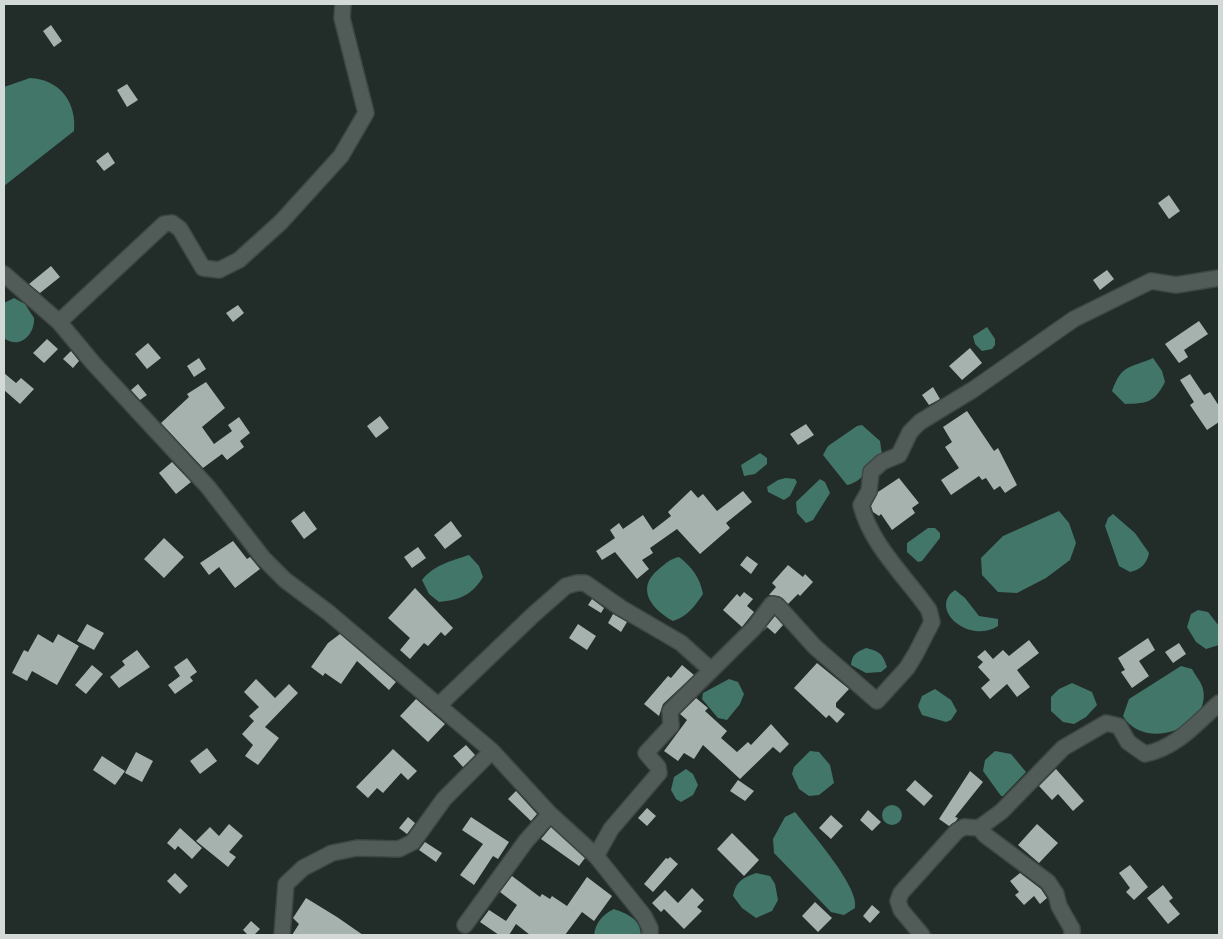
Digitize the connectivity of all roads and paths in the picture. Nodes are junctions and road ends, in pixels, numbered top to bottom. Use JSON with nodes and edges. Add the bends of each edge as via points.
{"nodes":[{"id":1,"x":343,"y":4,"type":"edge"},
{"id":2,"x":1219,"y":278,"type":"edge"},
{"id":3,"x":6,"y":282,"type":"edge"},
{"id":4,"x":59,"y":322,"type":"junction"},
{"id":5,"x":711,"y":670,"type":"junction"},
{"id":6,"x":1219,"y":703,"type":"edge"},
{"id":7,"x":438,"y":706,"type":"junction"},
{"id":8,"x":492,"y":751,"type":"junction"},
{"id":9,"x":550,"y":814,"type":"junction"},
{"id":10,"x":979,"y":828,"type":"junction"},
{"id":11,"x":596,"y":856,"type":"junction"},
{"id":12,"x":465,"y":925,"type":"dead end"},
{"id":13,"x":282,"y":935,"type":"edge"},
{"id":14,"x":650,"y":935,"type":"edge"},
{"id":15,"x":922,"y":935,"type":"edge"},
{"id":16,"x":1072,"y":935,"type":"edge"}],
"edges":[{"from":1,"to":4,"type":"street","via":[[342,18],[366,114],[341,156],[281,222],[239,260],[219,270],[203,268],[180,229],[172,223],[164,224]]},
{"from":2,"to":5,"type":"street","via":[[1176,284],[1151,281],[1074,319],[974,389],[920,422],[910,432],[899,455],[882,462],[871,472],[869,491],[861,505],[865,520],[929,610],[932,622],[907,668],[880,700],[875,700],[815,647],[775,603]]},
{"from":3,"to":4,"type":"street"},
{"from":4,"to":7,"type":"street","via":[[208,488],[263,558],[285,580]]},
{"from":5,"to":7,"type":"street","via":[[681,643],[585,583],[577,583],[566,586],[533,615]]},
{"from":5,"to":11,"type":"street","via":[[670,711],[671,726],[646,753],[659,773],[611,829]]},
{"from":6,"to":10,"type":"street","via":[[1180,739],[1151,753],[1145,754],[1128,742],[1119,726],[1106,723],[1062,748],[1002,811]]},
{"from":7,"to":8,"type":"street"},
{"from":8,"to":9,"type":"street"},
{"from":8,"to":13,"type":"street","via":[[444,799],[413,842],[399,849],[357,848],[332,853],[303,868],[286,884]]},
{"from":9,"to":11,"type":"street"},
{"from":9,"to":12,"type":"street","via":[[526,841]]},
{"from":10,"to":15,"type":"street","via":[[964,827],[957,831],[902,893],[898,901],[901,910]]},
{"from":10,"to":16,"type":"street","via":[[1048,882]]},
{"from":11,"to":14,"type":"street","via":[[644,916]]}]}
